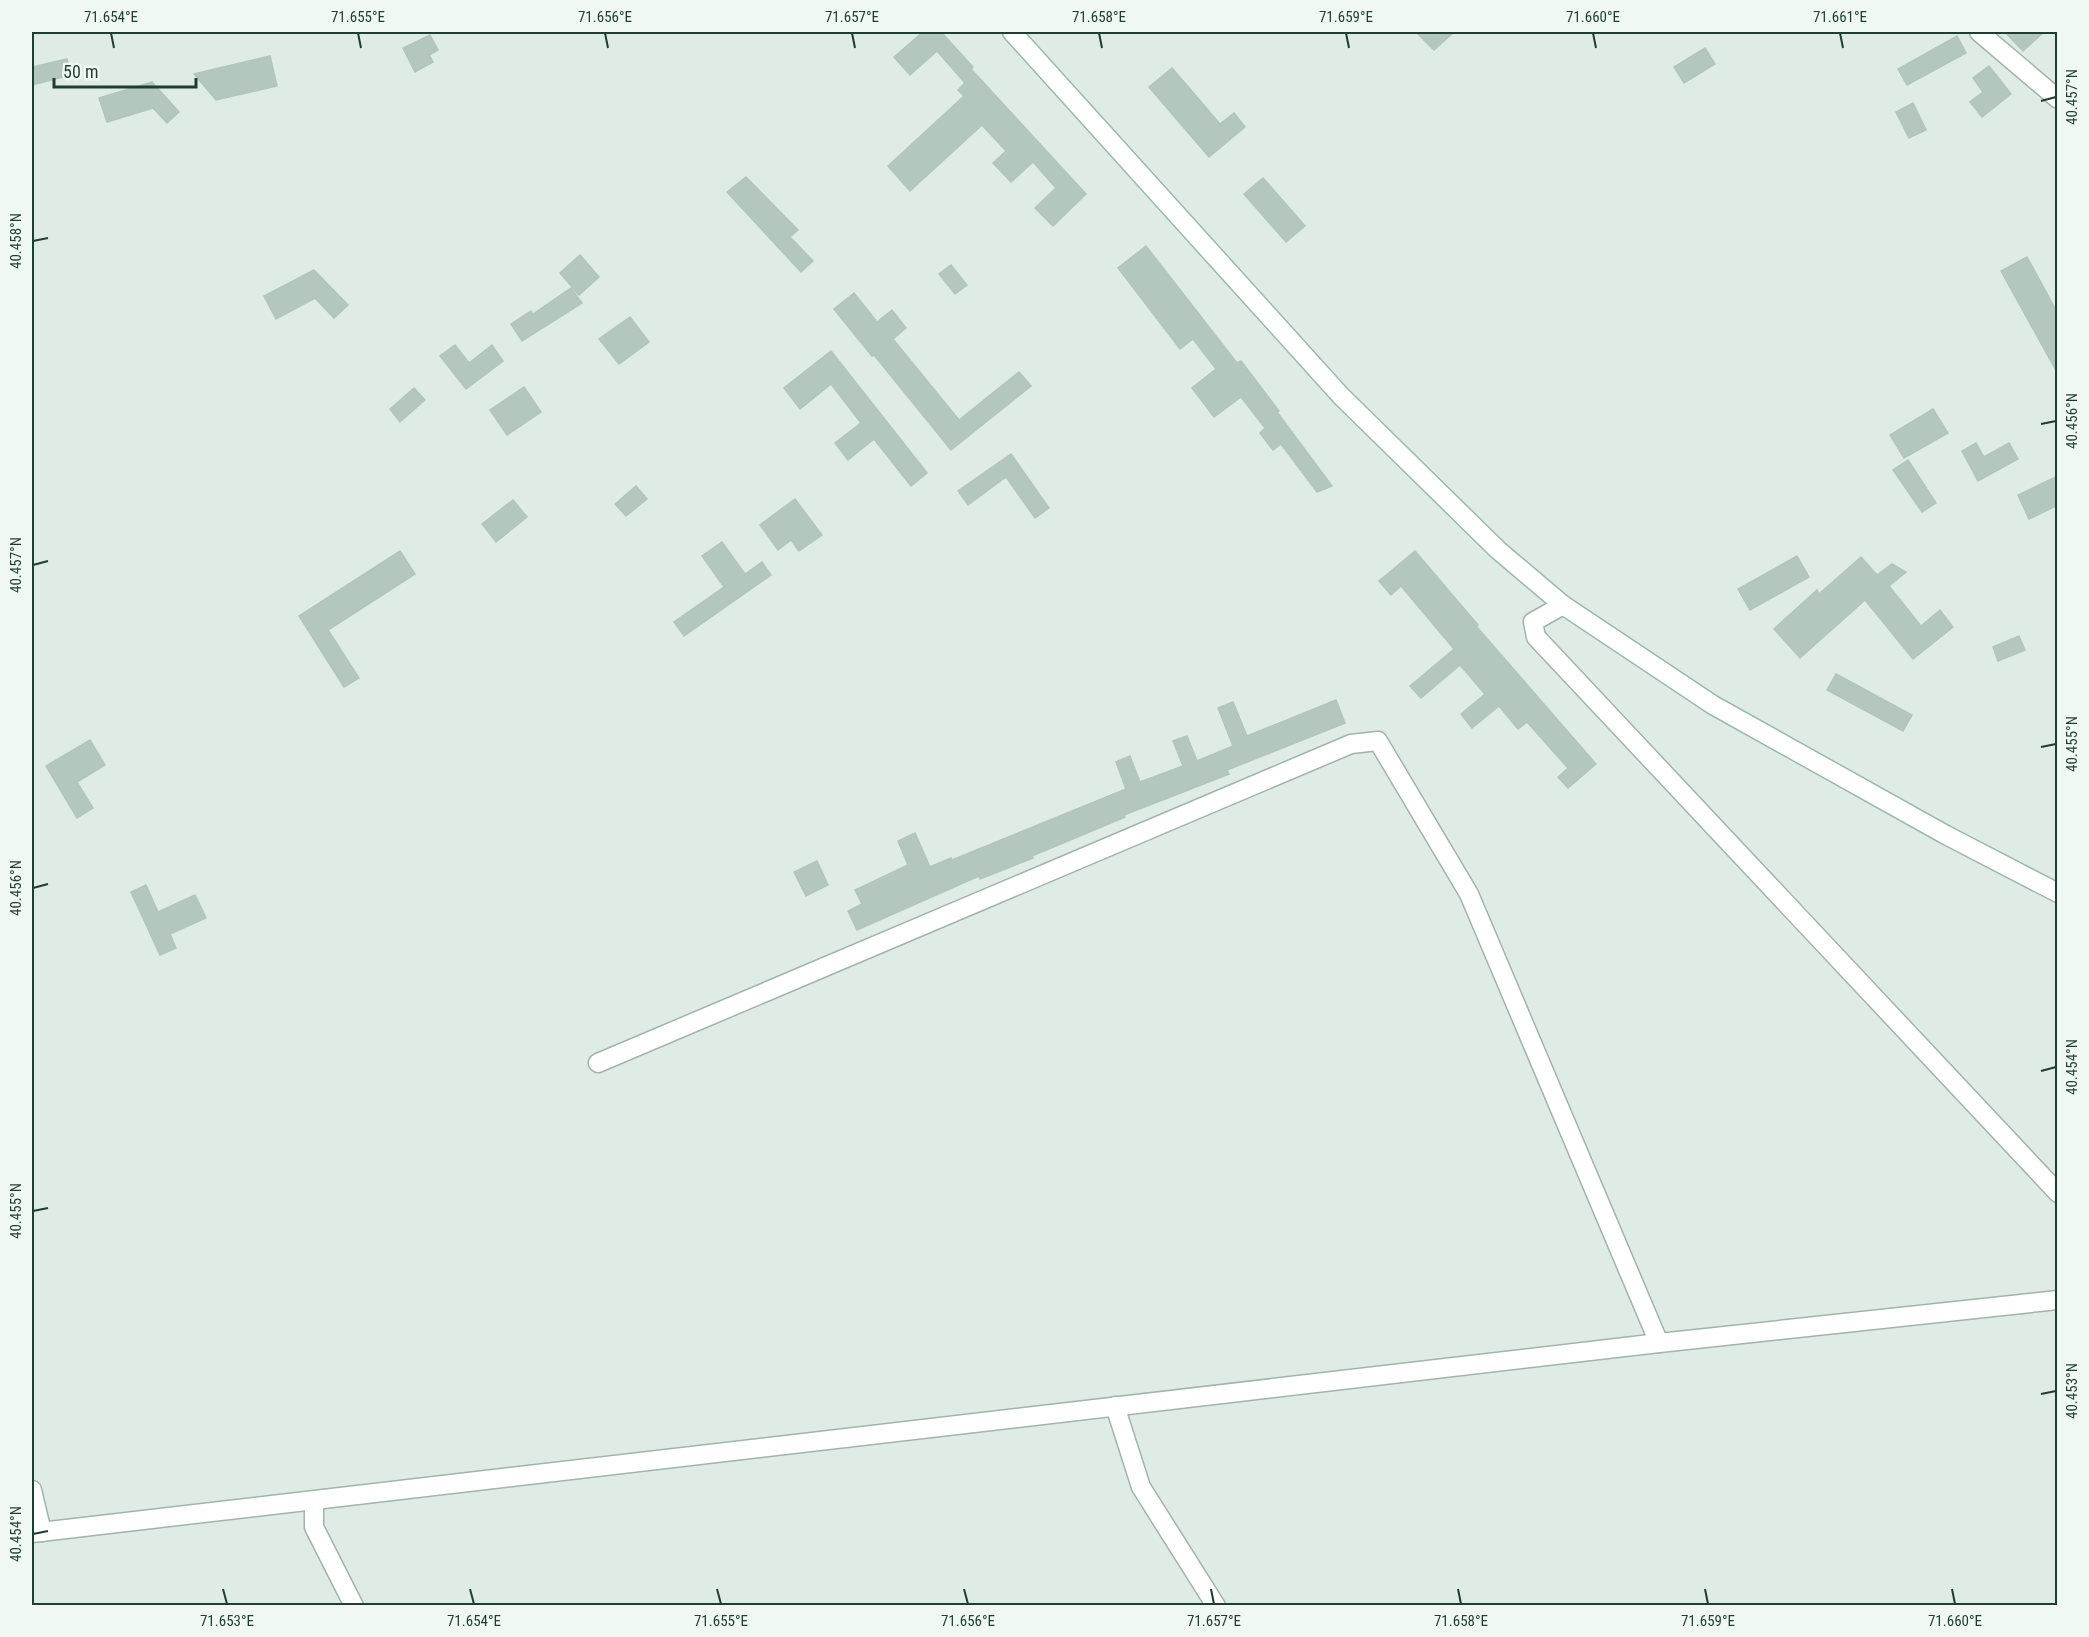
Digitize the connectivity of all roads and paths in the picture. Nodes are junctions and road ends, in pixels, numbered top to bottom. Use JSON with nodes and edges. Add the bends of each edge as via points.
{"nodes":[{"id":1,"x":1012,"y":32,"type":"edge"},
{"id":2,"x":1979,"y":32,"type":"edge"},
{"id":3,"x":2058,"y":99,"type":"edge"},
{"id":4,"x":1563,"y":605,"type":"junction"},
{"id":5,"x":2058,"y":893,"type":"edge"},
{"id":6,"x":598,"y":1063,"type":"dead end"},
{"id":7,"x":2058,"y":1193,"type":"edge"},
{"id":8,"x":2058,"y":1300,"type":"edge"},
{"id":9,"x":1659,"y":1343,"type":"junction"},
{"id":10,"x":1115,"y":1406,"type":"junction"},
{"id":11,"x":32,"y":1490,"type":"edge"},
{"id":12,"x":314,"y":1501,"type":"junction"},
{"id":13,"x":37,"y":1532,"type":"edge"},
{"id":14,"x":354,"y":1605,"type":"edge"},
{"id":15,"x":1216,"y":1605,"type":"edge"}],
"edges":[{"from":1,"to":4,"type":"street","via":[[1341,396],[1498,550]]},
{"from":2,"to":3,"type":"street"},
{"from":4,"to":5,"type":"street","via":[[1713,705]]},
{"from":4,"to":7,"type":"street","via":[[1533,622],[1536,637]]},
{"from":6,"to":9,"type":"street","via":[[1351,744],[1378,741],[1469,894]]},
{"from":8,"to":9,"type":"street"},
{"from":9,"to":10,"type":"street"},
{"from":10,"to":12,"type":"street"},
{"from":10,"to":15,"type":"street","via":[[1141,1487]]},
{"from":11,"to":13,"type":"street"},
{"from":12,"to":13,"type":"street"},
{"from":12,"to":14,"type":"street","via":[[314,1527]]}]}
